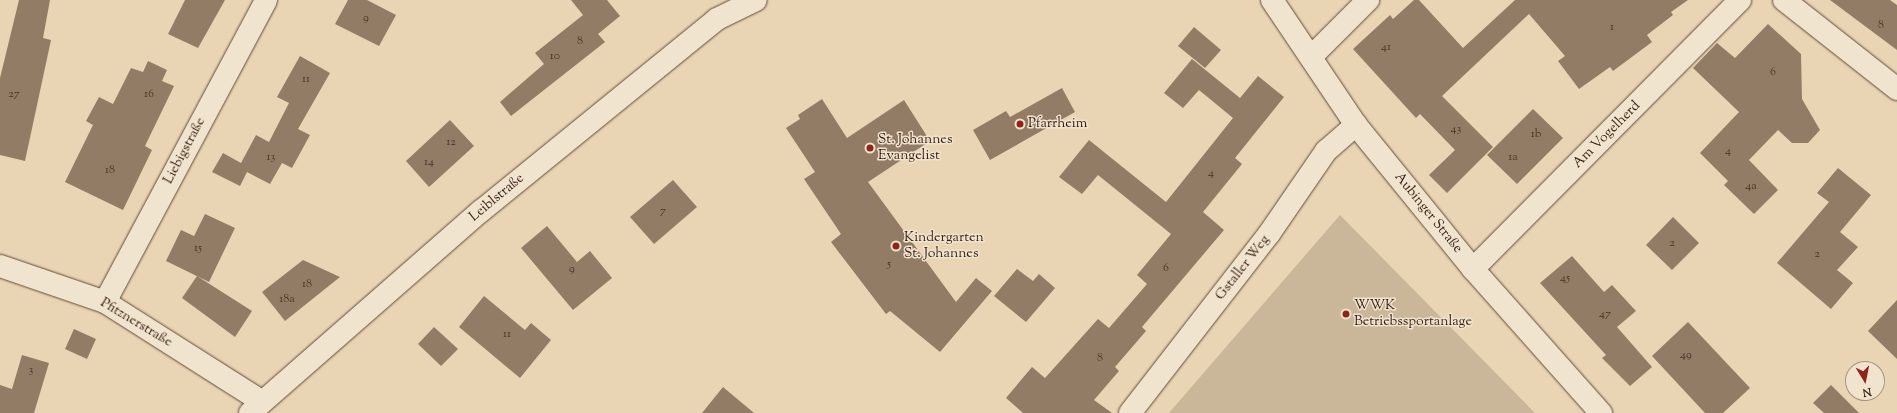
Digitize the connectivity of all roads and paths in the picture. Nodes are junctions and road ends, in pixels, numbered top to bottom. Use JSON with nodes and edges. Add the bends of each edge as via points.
{"nodes":[{"id":1,"x":266,"y":0,"type":"edge"},
{"id":2,"x":756,"y":0,"type":"edge"},
{"id":3,"x":1272,"y":0,"type":"edge"},
{"id":4,"x":1368,"y":0,"type":"edge"},
{"id":5,"x":1740,"y":0,"type":"edge"},
{"id":6,"x":1784,"y":0,"type":"edge"},
{"id":7,"x":1311,"y":57,"type":"junction"},
{"id":8,"x":1897,"y":89,"type":"edge"},
{"id":9,"x":1356,"y":125,"type":"junction"},
{"id":10,"x":0,"y":266,"type":"edge"},
{"id":11,"x":1473,"y":269,"type":"junction"},
{"id":12,"x":105,"y":302,"type":"junction"},
{"id":13,"x":256,"y":407,"type":"edge"},
{"id":14,"x":1130,"y":413,"type":"edge"},
{"id":15,"x":1601,"y":413,"type":"edge"}],
"edges":[{"from":1,"to":12,"type":"street","name":"Liebigstraße"},
{"from":2,"to":13,"type":"street","name":"Leiblstraße","via":[[717,19],[704,29],[481,211]]},
{"from":3,"to":7,"type":"street","name":"Aubinger Straße"},
{"from":4,"to":7,"type":"street"},
{"from":5,"to":11,"type":"street","name":"Am Vogelherd"},
{"from":6,"to":8,"type":"street"},
{"from":7,"to":9,"type":"street","name":"Aubinger Straße"},
{"from":9,"to":11,"type":"street","name":"Aubinger Straße"},
{"from":9,"to":14,"type":"street","name":"Gstaller Weg","via":[[1326,151],[1269,234]]},
{"from":10,"to":12,"type":"street","name":"Pfitznerstraße"},
{"from":11,"to":15,"type":"street","name":"Aubinger Straße"},
{"from":12,"to":13,"type":"street","name":"Pfitznerstraße"}]}
